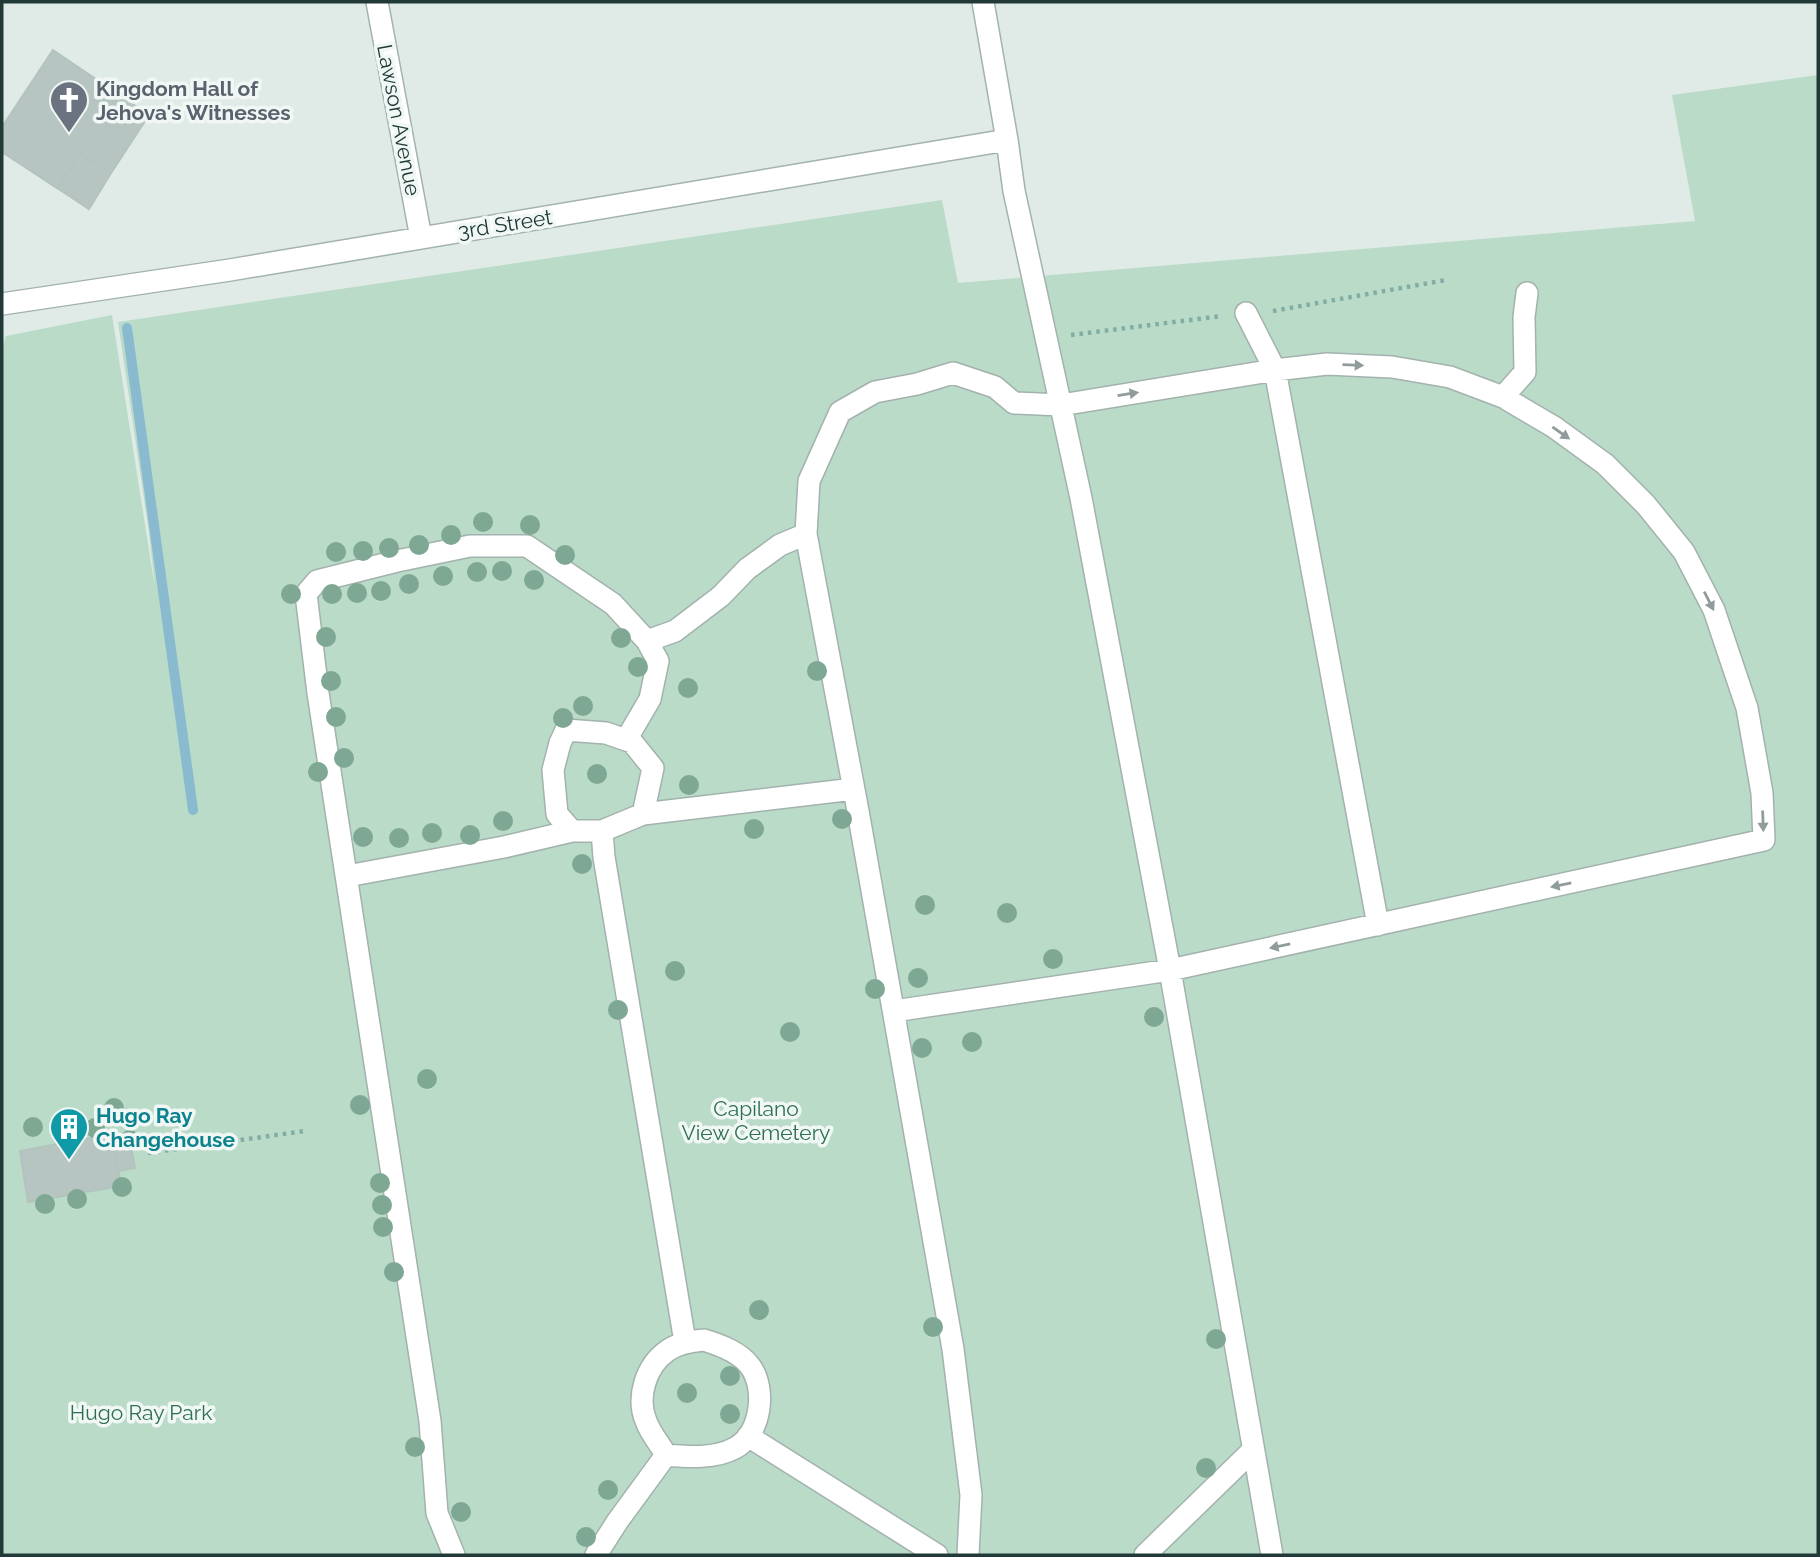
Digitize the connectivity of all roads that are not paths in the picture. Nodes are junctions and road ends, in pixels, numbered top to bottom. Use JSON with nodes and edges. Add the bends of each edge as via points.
{"nodes":[{"id":1,"x":377,"y":2,"type":"edge"},
{"id":2,"x":983,"y":2,"type":"edge"},
{"id":3,"x":1007,"y":140,"type":"junction"},
{"id":4,"x":421,"y":238,"type":"junction"},
{"id":5,"x":1527,"y":293,"type":"dead end"},
{"id":6,"x":2,"y":304,"type":"edge"},
{"id":7,"x":1246,"y":313,"type":"road end"},
{"id":8,"x":1275,"y":370,"type":"junction"},
{"id":9,"x":1503,"y":397,"type":"junction"},
{"id":10,"x":1061,"y":405,"type":"junction"},
{"id":11,"x":806,"y":534,"type":"junction"},
{"id":12,"x":647,"y":641,"type":"junction"},
{"id":13,"x":626,"y":740,"type":"junction"},
{"id":14,"x":853,"y":789,"type":"junction"},
{"id":15,"x":643,"y":814,"type":"junction"},
{"id":16,"x":572,"y":831,"type":"junction"},
{"id":17,"x":602,"y":831,"type":"junction"},
{"id":18,"x":346,"y":876,"type":"junction"},
{"id":19,"x":1378,"y":925,"type":"junction"},
{"id":20,"x":1170,"y":970,"type":"junction"},
{"id":21,"x":894,"y":1011,"type":"junction"},
{"id":22,"x":685,"y":1342,"type":"junction"},
{"id":23,"x":748,"y":1436,"type":"junction"},
{"id":24,"x":1253,"y":1450,"type":"junction"},
{"id":25,"x":666,"y":1455,"type":"junction"},
{"id":26,"x":453,"y":1555,"type":"edge"},
{"id":27,"x":596,"y":1555,"type":"edge"},
{"id":28,"x":937,"y":1555,"type":"edge"},
{"id":29,"x":968,"y":1555,"type":"edge"},
{"id":30,"x":1145,"y":1555,"type":"edge"},
{"id":31,"x":1272,"y":1555,"type":"edge"}],
"edges":[{"from":1,"to":4,"type":"street","name":"Lawson Avenue"},
{"from":2,"to":3,"type":"street"},
{"from":3,"to":4,"type":"street","name":"3rd Street"},
{"from":3,"to":10,"type":"street"},
{"from":4,"to":6,"type":"street","name":"3rd Street"},
{"from":5,"to":9,"type":"street","via":[[1525,372]]},
{"from":7,"to":8,"type":"street"},
{"from":8,"to":9,"type":"street","one_way":true,"via":[[1327,364],[1392,367],[1450,377]]},
{"from":10,"to":8,"type":"street","one_way":true},
{"from":8,"to":19,"type":"street"},
{"from":9,"to":19,"type":"street","one_way":true,"via":[[1605,464],[1684,552],[1714,610],[1747,708],[1762,793],[1764,840]]},
{"from":10,"to":11,"type":"street","via":[[1014,403],[995,387],[953,373],[875,392],[840,412],[809,481]]},
{"from":10,"to":20,"type":"street"},
{"from":11,"to":12,"type":"street","via":[[780,545],[747,569],[675,631]]},
{"from":11,"to":14,"type":"street"},
{"from":12,"to":13,"type":"street","via":[[658,661],[650,699]]},
{"from":12,"to":18,"type":"street","via":[[613,604],[527,546],[470,546],[317,581],[306,594]]},
{"from":13,"to":15,"type":"street","via":[[653,768]]},
{"from":13,"to":16,"type":"street","via":[[606,733],[566,730],[553,770],[557,814]]},
{"from":14,"to":15,"type":"street"},
{"from":14,"to":21,"type":"street"},
{"from":15,"to":17,"type":"street"},
{"from":16,"to":17,"type":"street"},
{"from":16,"to":18,"type":"street"},
{"from":17,"to":22,"type":"street"},
{"from":18,"to":26,"type":"street","via":[[430,1421],[437,1513]]},
{"from":19,"to":20,"type":"street","one_way":true},
{"from":20,"to":21,"type":"street"},
{"from":20,"to":24,"type":"street"},
{"from":21,"to":29,"type":"street","via":[[953,1349],[971,1495]]},
{"from":22,"to":23,"type":"street","via":[[704,1340],[722,1346],[750,1366],[761,1401]]},
{"from":22,"to":25,"type":"street","via":[[667,1351],[644,1382],[646,1422]]},
{"from":23,"to":25,"type":"street","via":[[736,1448],[720,1452]]},
{"from":23,"to":28,"type":"street"},
{"from":24,"to":30,"type":"street"},
{"from":24,"to":31,"type":"street"},
{"from":25,"to":27,"type":"street"}]}
